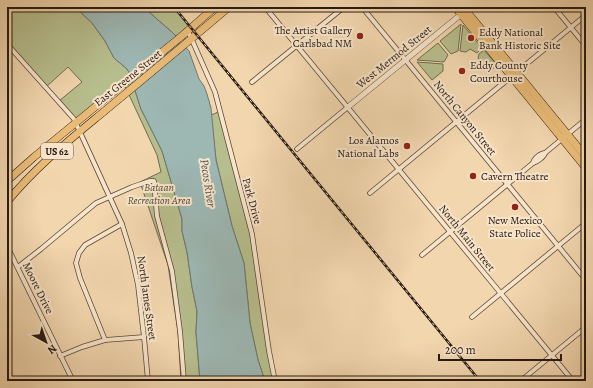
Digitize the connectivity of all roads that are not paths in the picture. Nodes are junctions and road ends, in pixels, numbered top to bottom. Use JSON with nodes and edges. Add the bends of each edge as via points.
{"nodes":[{"id":1,"x":215,"y":7,"type":"edge"},
{"id":2,"x":229,"y":7,"type":"edge"},
{"id":3,"x":265,"y":7,"type":"edge"},
{"id":4,"x":344,"y":7,"type":"edge"},
{"id":5,"x":362,"y":7,"type":"edge"},
{"id":6,"x":455,"y":7,"type":"edge"},
{"id":7,"x":554,"y":7,"type":"edge"},
{"id":8,"x":465,"y":10,"type":"edge"},
{"id":9,"x":586,"y":15,"type":"edge"},
{"id":10,"x":571,"y":28,"type":"junction"},
{"id":11,"x":188,"y":31,"type":"junction"},
{"id":12,"x":190,"y":41,"type":"junction"},
{"id":13,"x":7,"y":44,"type":"edge"},
{"id":14,"x":297,"y":46,"type":"junction"},
{"id":15,"x":586,"y":46,"type":"edge"},
{"id":16,"x":406,"y":60,"type":"junction"},
{"id":17,"x":514,"y":75,"type":"junction"},
{"id":18,"x":252,"y":82,"type":"dead end"},
{"id":19,"x":348,"y":107,"type":"junction"},
{"id":20,"x":586,"y":119,"type":"edge"},
{"id":21,"x":77,"y":122,"type":"junction"},
{"id":22,"x":457,"y":122,"type":"junction"},
{"id":23,"x":80,"y":131,"type":"junction"},
{"id":24,"x":565,"y":137,"type":"junction"},
{"id":25,"x":297,"y":149,"type":"dead end"},
{"id":26,"x":34,"y":157,"type":"junction"},
{"id":27,"x":586,"y":157,"type":"edge"},
{"id":28,"x":41,"y":165,"type":"junction"},
{"id":29,"x":586,"y":168,"type":"edge"},
{"id":30,"x":399,"y":169,"type":"junction"},
{"id":31,"x":7,"y":181,"type":"edge"},
{"id":32,"x":508,"y":184,"type":"junction"},
{"id":33,"x":370,"y":193,"type":"dead end"},
{"id":34,"x":110,"y":197,"type":"junction"},
{"id":35,"x":7,"y":202,"type":"edge"},
{"id":36,"x":586,"y":223,"type":"edge"},
{"id":37,"x":122,"y":224,"type":"junction"},
{"id":38,"x":450,"y":232,"type":"junction"},
{"id":39,"x":7,"y":246,"type":"edge"},
{"id":40,"x":558,"y":246,"type":"junction"},
{"id":41,"x":422,"y":255,"type":"dead end"},
{"id":42,"x":18,"y":267,"type":"junction"},
{"id":43,"x":586,"y":280,"type":"edge"},
{"id":44,"x":500,"y":293,"type":"junction"},
{"id":45,"x":472,"y":317,"type":"dead end"},
{"id":46,"x":586,"y":327,"type":"edge"},
{"id":47,"x":144,"y":337,"type":"junction"},
{"id":48,"x":105,"y":340,"type":"junction"},
{"id":49,"x":552,"y":355,"type":"junction"},
{"id":50,"x":60,"y":356,"type":"junction"},
{"id":51,"x":523,"y":379,"type":"dead end"},
{"id":52,"x":73,"y":381,"type":"edge"},
{"id":53,"x":148,"y":381,"type":"edge"},
{"id":54,"x":184,"y":381,"type":"edge"},
{"id":55,"x":275,"y":381,"type":"edge"},
{"id":56,"x":573,"y":381,"type":"edge"}],
"edges":[{"from":1,"to":11,"type":"highway","name":"East Greene Street","number":"US 62"},
{"from":2,"to":12,"type":"highway","name":"East Greene Street","number":"US 62"},
{"from":3,"to":14,"type":"street","name":"North Main Street"},
{"from":4,"to":14,"type":"street"},
{"from":5,"to":16,"type":"street","name":"North Canyon Street"},
{"from":6,"to":8,"type":"highway"},
{"from":7,"to":10,"type":"street"},
{"from":8,"to":16,"type":"street","name":"West Mermod Street"},
{"from":8,"to":17,"type":"highway"},
{"from":9,"to":10,"type":"street"},
{"from":10,"to":15,"type":"street"},
{"from":10,"to":17,"type":"street"},
{"from":11,"to":12,"type":"street","name":"Park Drive"},
{"from":11,"to":21,"type":"highway","name":"East Greene Street","number":"US 62"},
{"from":12,"to":23,"type":"highway","name":"East Greene Street","number":"US 62"},
{"from":12,"to":55,"type":"street","name":"Park Drive","via":[[211,80],[217,98],[252,234]]},
{"from":13,"to":21,"type":"street"},
{"from":14,"to":18,"type":"street"},
{"from":14,"to":19,"type":"street","name":"North Main Street"},
{"from":16,"to":19,"type":"street","name":"West Mermod Street"},
{"from":16,"to":22,"type":"street","name":"North Canyon Street"},
{"from":17,"to":22,"type":"street"},
{"from":17,"to":24,"type":"highway"},
{"from":19,"to":25,"type":"street"},
{"from":19,"to":30,"type":"street","name":"North Main Street"},
{"from":20,"to":24,"type":"street"},
{"from":21,"to":23,"type":"street","name":"North James Street"},
{"from":21,"to":26,"type":"highway","name":"East Greene Street","number":"US 62"},
{"from":22,"to":30,"type":"street"},
{"from":22,"to":32,"type":"street","name":"North Canyon Street"},
{"from":23,"to":28,"type":"highway","name":"East Greene Street","number":"US 62"},
{"from":23,"to":34,"type":"street","name":"North James Street"},
{"from":24,"to":27,"type":"highway"},
{"from":24,"to":29,"type":"highway"},
{"from":24,"to":32,"type":"street","via":[[533,160],[533,163]]},
{"from":26,"to":28,"type":"highway"},
{"from":26,"to":31,"type":"highway","name":"East Greene Street","number":"US 62"},
{"from":28,"to":35,"type":"highway","name":"East Greene Street","number":"US 62"},
{"from":30,"to":33,"type":"street"},
{"from":30,"to":38,"type":"street","name":"North Main Street"},
{"from":32,"to":38,"type":"street"},
{"from":32,"to":40,"type":"street","name":"North Canyon Street"},
{"from":34,"to":37,"type":"street","name":"North James Street"},
{"from":34,"to":42,"type":"street","via":[[96,203]]},
{"from":34,"to":54,"type":"street","via":[[150,181],[154,183],[156,212],[172,271]]},
{"from":36,"to":40,"type":"street"},
{"from":37,"to":47,"type":"street","name":"North James Street","via":[[132,253]]},
{"from":37,"to":48,"type":"street","via":[[85,245],[76,263]]},
{"from":38,"to":41,"type":"street"},
{"from":38,"to":44,"type":"street","name":"North Main Street"},
{"from":39,"to":42,"type":"street","name":"Moore Drive"},
{"from":40,"to":43,"type":"street","name":"North Canyon Street"},
{"from":40,"to":44,"type":"street"},
{"from":42,"to":50,"type":"street","name":"Moore Drive"},
{"from":44,"to":45,"type":"street"},
{"from":44,"to":49,"type":"street","name":"North Main Street"},
{"from":46,"to":49,"type":"street"},
{"from":47,"to":48,"type":"street"},
{"from":47,"to":53,"type":"street","name":"North James Street"},
{"from":48,"to":50,"type":"street"},
{"from":49,"to":51,"type":"street"},
{"from":49,"to":56,"type":"street","name":"North Main Street"},
{"from":50,"to":52,"type":"street","name":"Moore Drive"}]}
